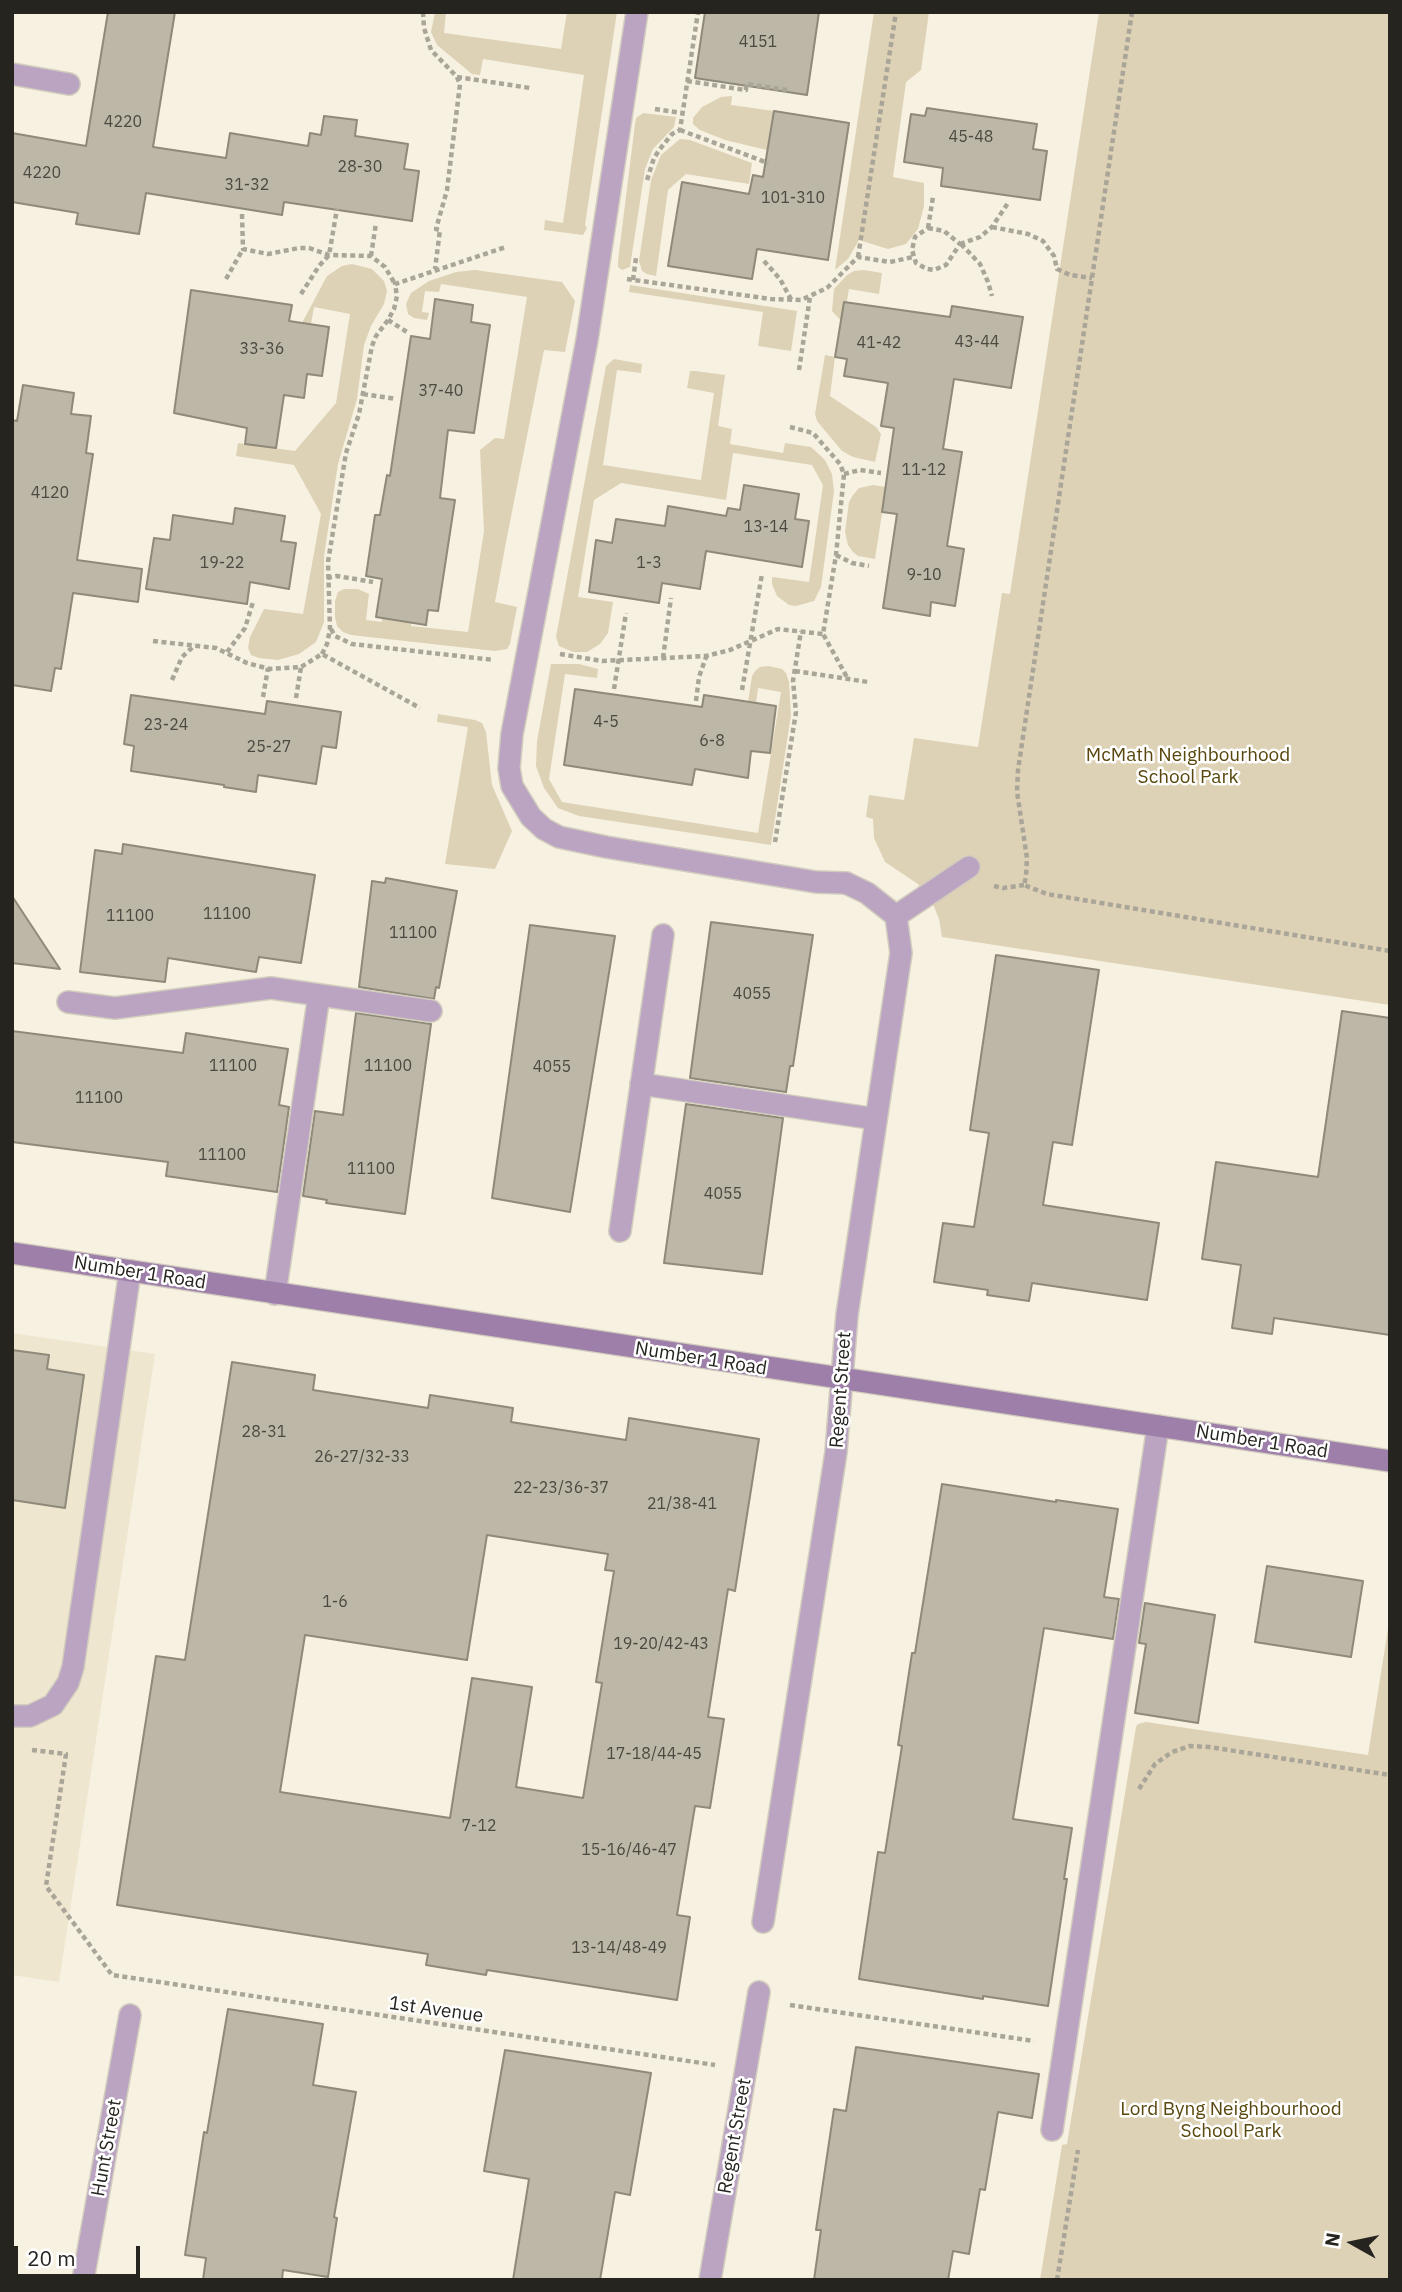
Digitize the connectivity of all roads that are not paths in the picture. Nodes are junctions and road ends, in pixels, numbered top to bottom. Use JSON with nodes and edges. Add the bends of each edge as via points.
{"nodes":[{"id":1,"x":637,"y":12,"type":"edge"},
{"id":2,"x":12,"y":74,"type":"edge"},
{"id":3,"x":69,"y":83,"type":"dead end"},
{"id":4,"x":970,"y":867,"type":"dead end"},
{"id":5,"x":896,"y":916,"type":"junction"},
{"id":6,"x":663,"y":935,"type":"dead end"},
{"id":7,"x":319,"y":995,"type":"junction"},
{"id":8,"x":68,"y":1002,"type":"dead end"},
{"id":9,"x":432,"y":1011,"type":"dead end"},
{"id":10,"x":641,"y":1084,"type":"junction"},
{"id":11,"x":876,"y":1119,"type":"junction"},
{"id":12,"x":620,"y":1231,"type":"dead end"},
{"id":13,"x":12,"y":1253,"type":"edge"},
{"id":14,"x":130,"y":1271,"type":"junction"},
{"id":15,"x":275,"y":1293,"type":"junction"},
{"id":16,"x":842,"y":1380,"type":"junction"},
{"id":17,"x":1158,"y":1426,"type":"junction"},
{"id":18,"x":1390,"y":1461,"type":"edge"},
{"id":19,"x":12,"y":1716,"type":"edge"},
{"id":20,"x":762,"y":1922,"type":"dead end"},
{"id":21,"x":758,"y":1996,"type":"road end"},
{"id":22,"x":131,"y":2015,"type":"dead end"},
{"id":23,"x":1052,"y":2130,"type":"dead end"},
{"id":24,"x":83,"y":2280,"type":"edge"},
{"id":25,"x":710,"y":2280,"type":"edge"}],
"edges":[{"from":1,"to":5,"type":"street","via":[[587,340],[512,734],[512,786],[531,817],[559,837],[846,883]]},
{"from":2,"to":3,"type":"street"},
{"from":4,"to":5,"type":"street"},
{"from":5,"to":11,"type":"street","name":"Regent Street","via":[[901,953]]},
{"from":6,"to":10,"type":"street"},
{"from":7,"to":8,"type":"street","via":[[271,988],[115,1008]]},
{"from":7,"to":9,"type":"street"},
{"from":7,"to":15,"type":"street"},
{"from":10,"to":11,"type":"street"},
{"from":10,"to":12,"type":"street"},
{"from":11,"to":16,"type":"street","name":"Regent Street","via":[[846,1315]]},
{"from":13,"to":14,"type":"street","name":"Number 1 Road"},
{"from":14,"to":15,"type":"street","name":"Number 1 Road"},
{"from":14,"to":19,"type":"street","via":[[73,1667],[53,1705],[30,1716]]},
{"from":15,"to":16,"type":"street","name":"Number 1 Road"},
{"from":16,"to":17,"type":"street","name":"Number 1 Road"},
{"from":16,"to":20,"type":"street","name":"Regent Street","via":[[836,1452]]},
{"from":17,"to":18,"type":"street","name":"Number 1 Road"},
{"from":17,"to":23,"type":"street"},
{"from":21,"to":25,"type":"street","name":"Regent Street"},
{"from":22,"to":24,"type":"street","name":"Hunt Street"}]}
